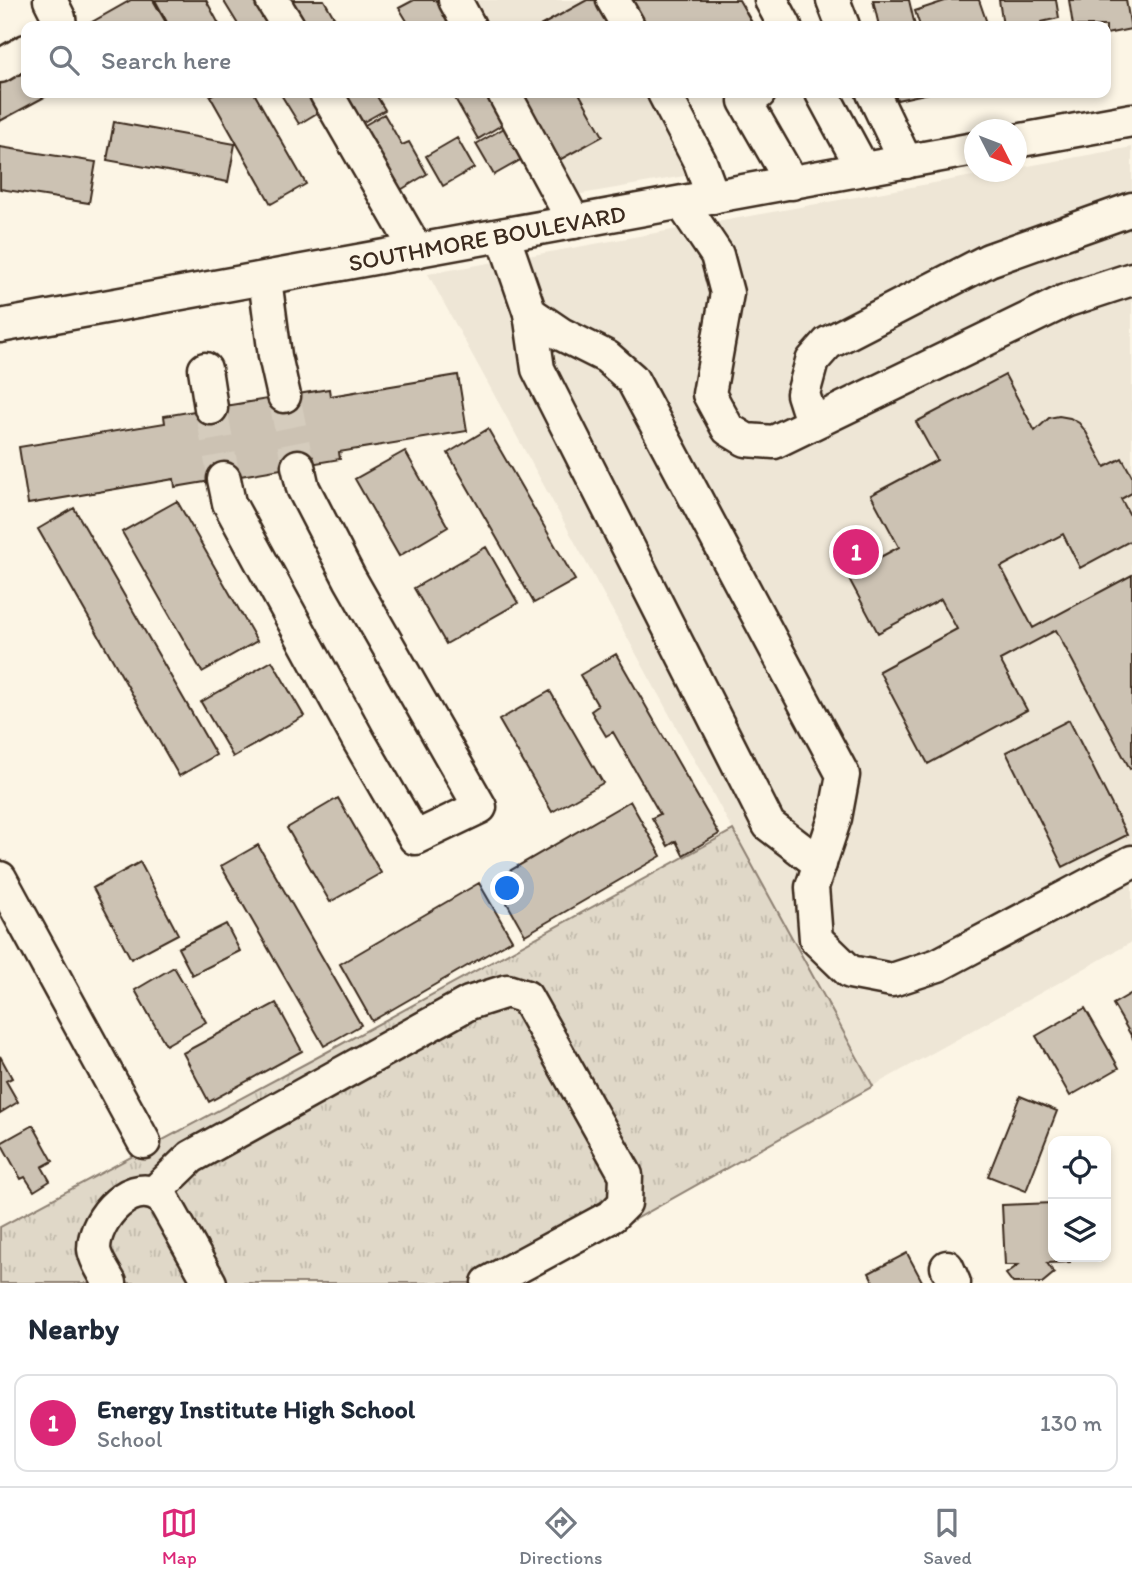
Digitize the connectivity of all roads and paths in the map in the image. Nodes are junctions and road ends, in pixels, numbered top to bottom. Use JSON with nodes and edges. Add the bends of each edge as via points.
{"nodes":[{"id":1,"x":50,"y":0,"type":"edge"},
{"id":2,"x":272,"y":0,"type":"edge"},
{"id":3,"x":455,"y":0,"type":"edge"},
{"id":4,"x":771,"y":0,"type":"edge"},
{"id":5,"x":833,"y":0,"type":"edge"},
{"id":6,"x":59,"y":21,"type":"edge"},
{"id":7,"x":285,"y":21,"type":"edge"},
{"id":8,"x":466,"y":21,"type":"edge"},
{"id":9,"x":782,"y":21,"type":"edge"},
{"id":10,"x":841,"y":21,"type":"edge"},
{"id":11,"x":21,"y":54,"type":"edge"},
{"id":12,"x":0,"y":66,"type":"edge"},
{"id":13,"x":329,"y":98,"type":"edge"},
{"id":14,"x":507,"y":98,"type":"edge"},
{"id":15,"x":667,"y":98,"type":"edge"},
{"id":16,"x":750,"y":98,"type":"edge"},
{"id":17,"x":825,"y":98,"type":"edge"},
{"id":18,"x":875,"y":98,"type":"edge"},
{"id":19,"x":1132,"y":120,"type":"edge"},
{"id":20,"x":1027,"y":139,"type":"edge"},
{"id":21,"x":964,"y":151,"type":"edge"},
{"id":22,"x":906,"y":162,"type":"junction"},
{"id":23,"x":863,"y":170,"type":"junction"},
{"id":24,"x":792,"y":183,"type":"junction"},
{"id":25,"x":713,"y":197,"type":"junction"},
{"id":26,"x":682,"y":203,"type":"junction"},
{"id":27,"x":1132,"y":209,"type":"edge"},
{"id":28,"x":575,"y":222,"type":"junction"},
{"id":29,"x":503,"y":236,"type":"junction"},
{"id":30,"x":416,"y":251,"type":"junction"},
{"id":31,"x":265,"y":279,"type":"junction"},
{"id":32,"x":1132,"y":279,"type":"edge"},
{"id":33,"x":530,"y":313,"type":"junction"},
{"id":34,"x":0,"y":326,"type":"edge"},
{"id":35,"x":284,"y":396,"type":"tunnel mouth"},
{"id":36,"x":812,"y":422,"type":"junction"},
{"id":37,"x":298,"y":466,"type":"tunnel mouth"},
{"id":38,"x":224,"y":478,"type":"tunnel mouth"},
{"id":39,"x":1132,"y":862,"type":"edge"},
{"id":40,"x":820,"y":864,"type":"junction"},
{"id":41,"x":0,"y":878,"type":"edge"},
{"id":42,"x":144,"y":1142,"type":"dead end"},
{"id":43,"x":155,"y":1192,"type":"junction"},
{"id":44,"x":103,"y":1280,"type":"edge"},
{"id":45,"x":210,"y":1283,"type":"edge"},
{"id":46,"x":488,"y":1283,"type":"edge"}],
"edges":[{"from":1,"to":6,"type":"street"},
{"from":2,"to":7,"type":"street"},
{"from":3,"to":8,"type":"street"},
{"from":4,"to":9,"type":"street"},
{"from":5,"to":10,"type":"street"},
{"from":11,"to":12,"type":"street"},
{"from":13,"to":30,"type":"street"},
{"from":14,"to":28,"type":"street"},
{"from":15,"to":25,"type":"street"},
{"from":16,"to":24,"type":"street","via":[[745,101]]},
{"from":17,"to":23,"type":"street"},
{"from":18,"to":22,"type":"street"},
{"from":19,"to":20,"type":"street"},
{"from":21,"to":22,"type":"street","name":"SOUTHMORE BOULEVARD"},
{"from":22,"to":23,"type":"street","name":"SOUTHMORE BOULEVARD"},
{"from":23,"to":24,"type":"street","name":"SOUTHMORE BOULEVARD"},
{"from":24,"to":25,"type":"street","name":"SOUTHMORE BOULEVARD"},
{"from":25,"to":26,"type":"street","name":"SOUTHMORE BOULEVARD"},
{"from":26,"to":28,"type":"street","name":"SOUTHMORE BOULEVARD"},
{"from":26,"to":36,"type":"street","via":[[717,255],[727,293],[709,394],[728,429],[746,440],[774,442]]},
{"from":27,"to":36,"type":"street","via":[[989,260],[828,343],[812,361],[803,394]]},
{"from":28,"to":29,"type":"street","name":"SOUTHMORE BOULEVARD"},
{"from":29,"to":30,"type":"street","name":"SOUTHMORE BOULEVARD"},
{"from":29,"to":33,"type":"street"},
{"from":30,"to":31,"type":"street","name":"SOUTHMORE BOULEVARD"},
{"from":31,"to":34,"type":"street","name":"SOUTHMORE BOULEVARD"},
{"from":31,"to":35,"type":"street"},
{"from":32,"to":36,"type":"street","via":[[1065,301]]},
{"from":33,"to":40,"type":"street","via":[[538,369],[769,825]]},
{"from":33,"to":40,"type":"street","via":[[607,357],[632,379],[843,775]]},
{"from":37,"to":38,"type":"street","via":[[303,488],[350,579],[480,807],[415,838],[229,503]]},
{"from":39,"to":40,"type":"street","via":[[938,965],[892,979],[850,972],[816,939],[811,887]]},
{"from":41,"to":42,"type":"street"},
{"from":43,"to":44,"type":"street","via":[[126,1197],[107,1214],[96,1234],[94,1251]]},
{"from":43,"to":45,"type":"street"},
{"from":43,"to":46,"type":"street","via":[[191,1157],[468,1003],[507,991],[526,997],[626,1175],[625,1203],[612,1216]]}]}
